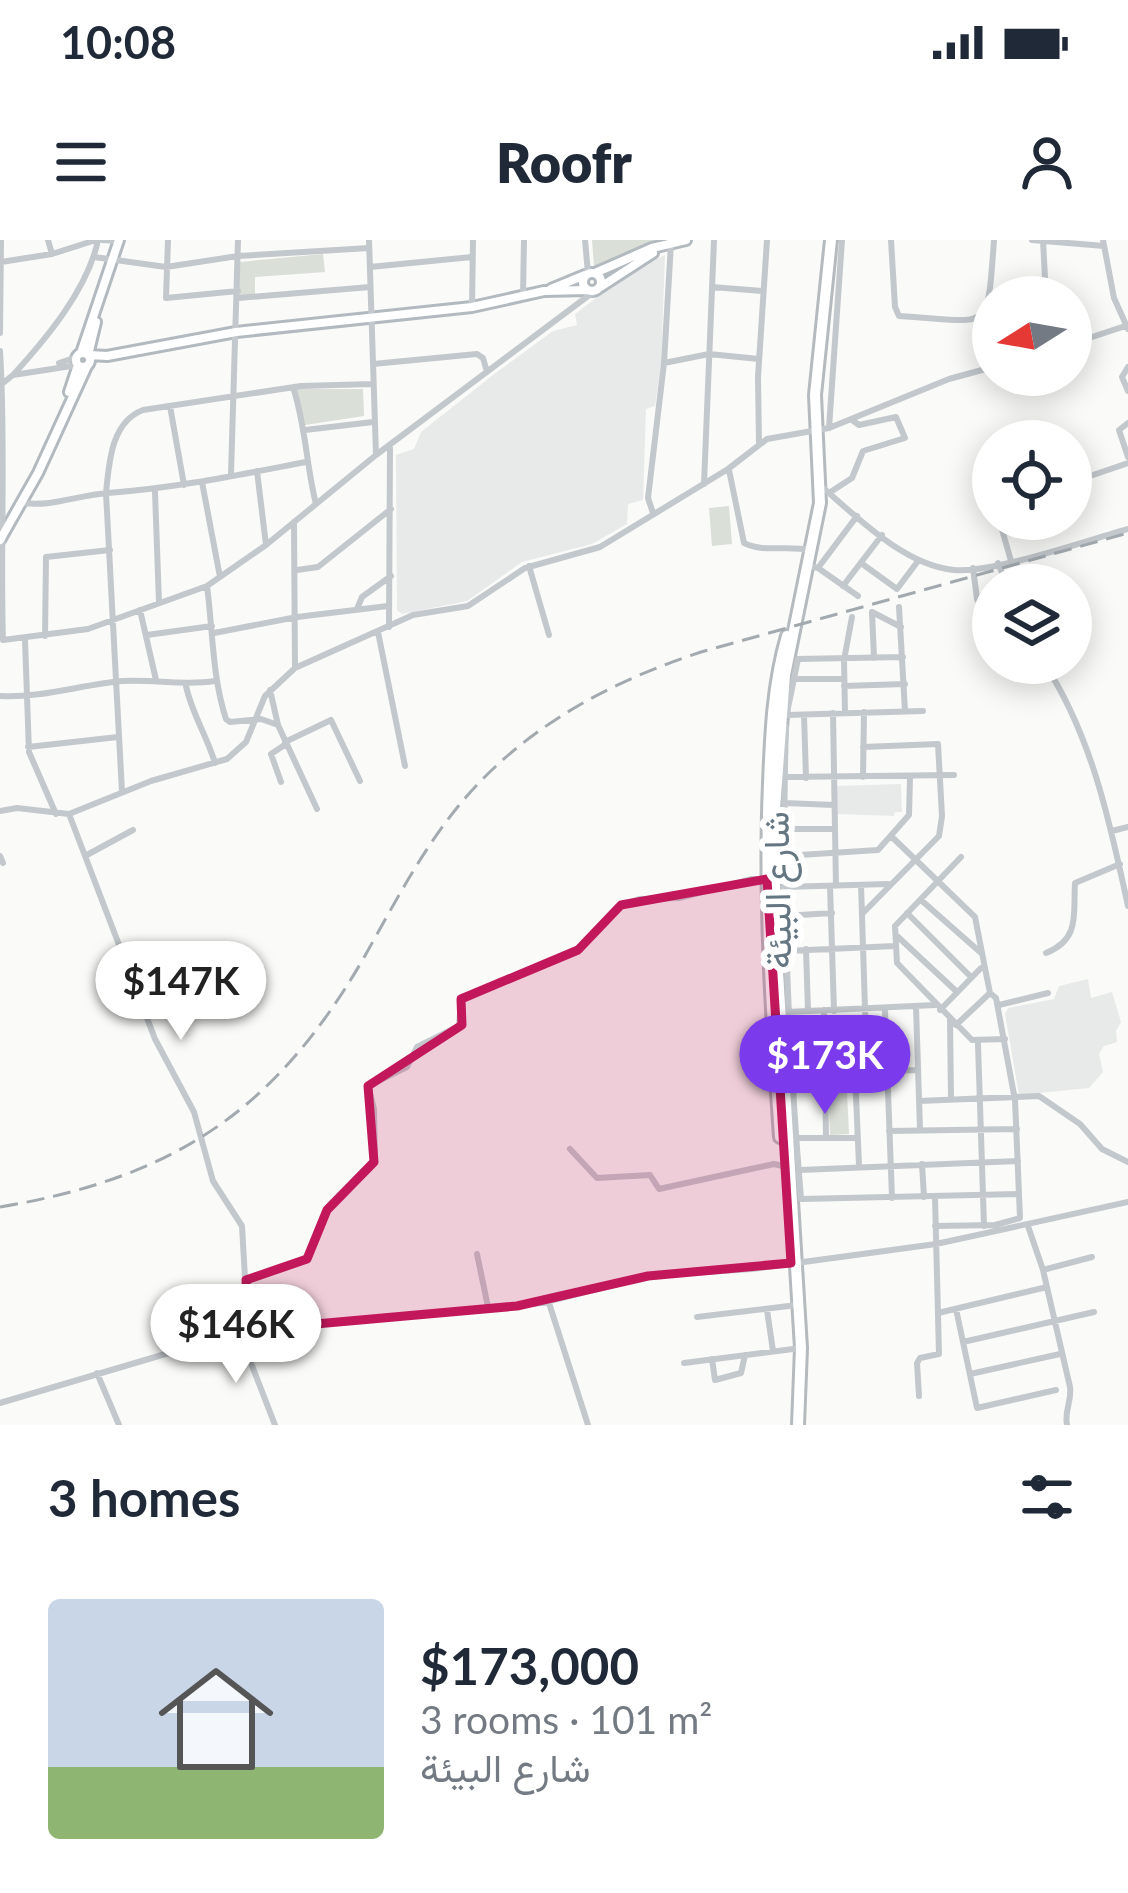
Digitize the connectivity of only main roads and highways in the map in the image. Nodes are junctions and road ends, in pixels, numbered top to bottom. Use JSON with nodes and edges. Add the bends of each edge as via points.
{"nodes":[{"id":1,"x":827,"y":240,"type":"edge"},
{"id":2,"x":802,"y":598,"type":"junction"},
{"id":3,"x":779,"y":714,"type":"junction"},
{"id":4,"x":780,"y":1013,"type":"junction"},
{"id":5,"x":798,"y":1425,"type":"edge"}],
"edges":[{"from":1,"to":2,"type":"main road","name":"شارع البيئة","via":[[815,395],[824,494]]},
{"from":2,"to":3,"type":"main road","name":"شارع البيئة"},
{"from":2,"to":3,"type":"main road","name":"شارع البيئة","via":[[781,656]]},
{"from":3,"to":4,"type":"main road","name":"شارع البيئة"},
{"from":3,"to":4,"type":"main road","name":"شارع البيئة","via":[[767,879]]},
{"from":4,"to":5,"type":"main road","name":"شارع البيئة","via":[[801,1348]]}]}
